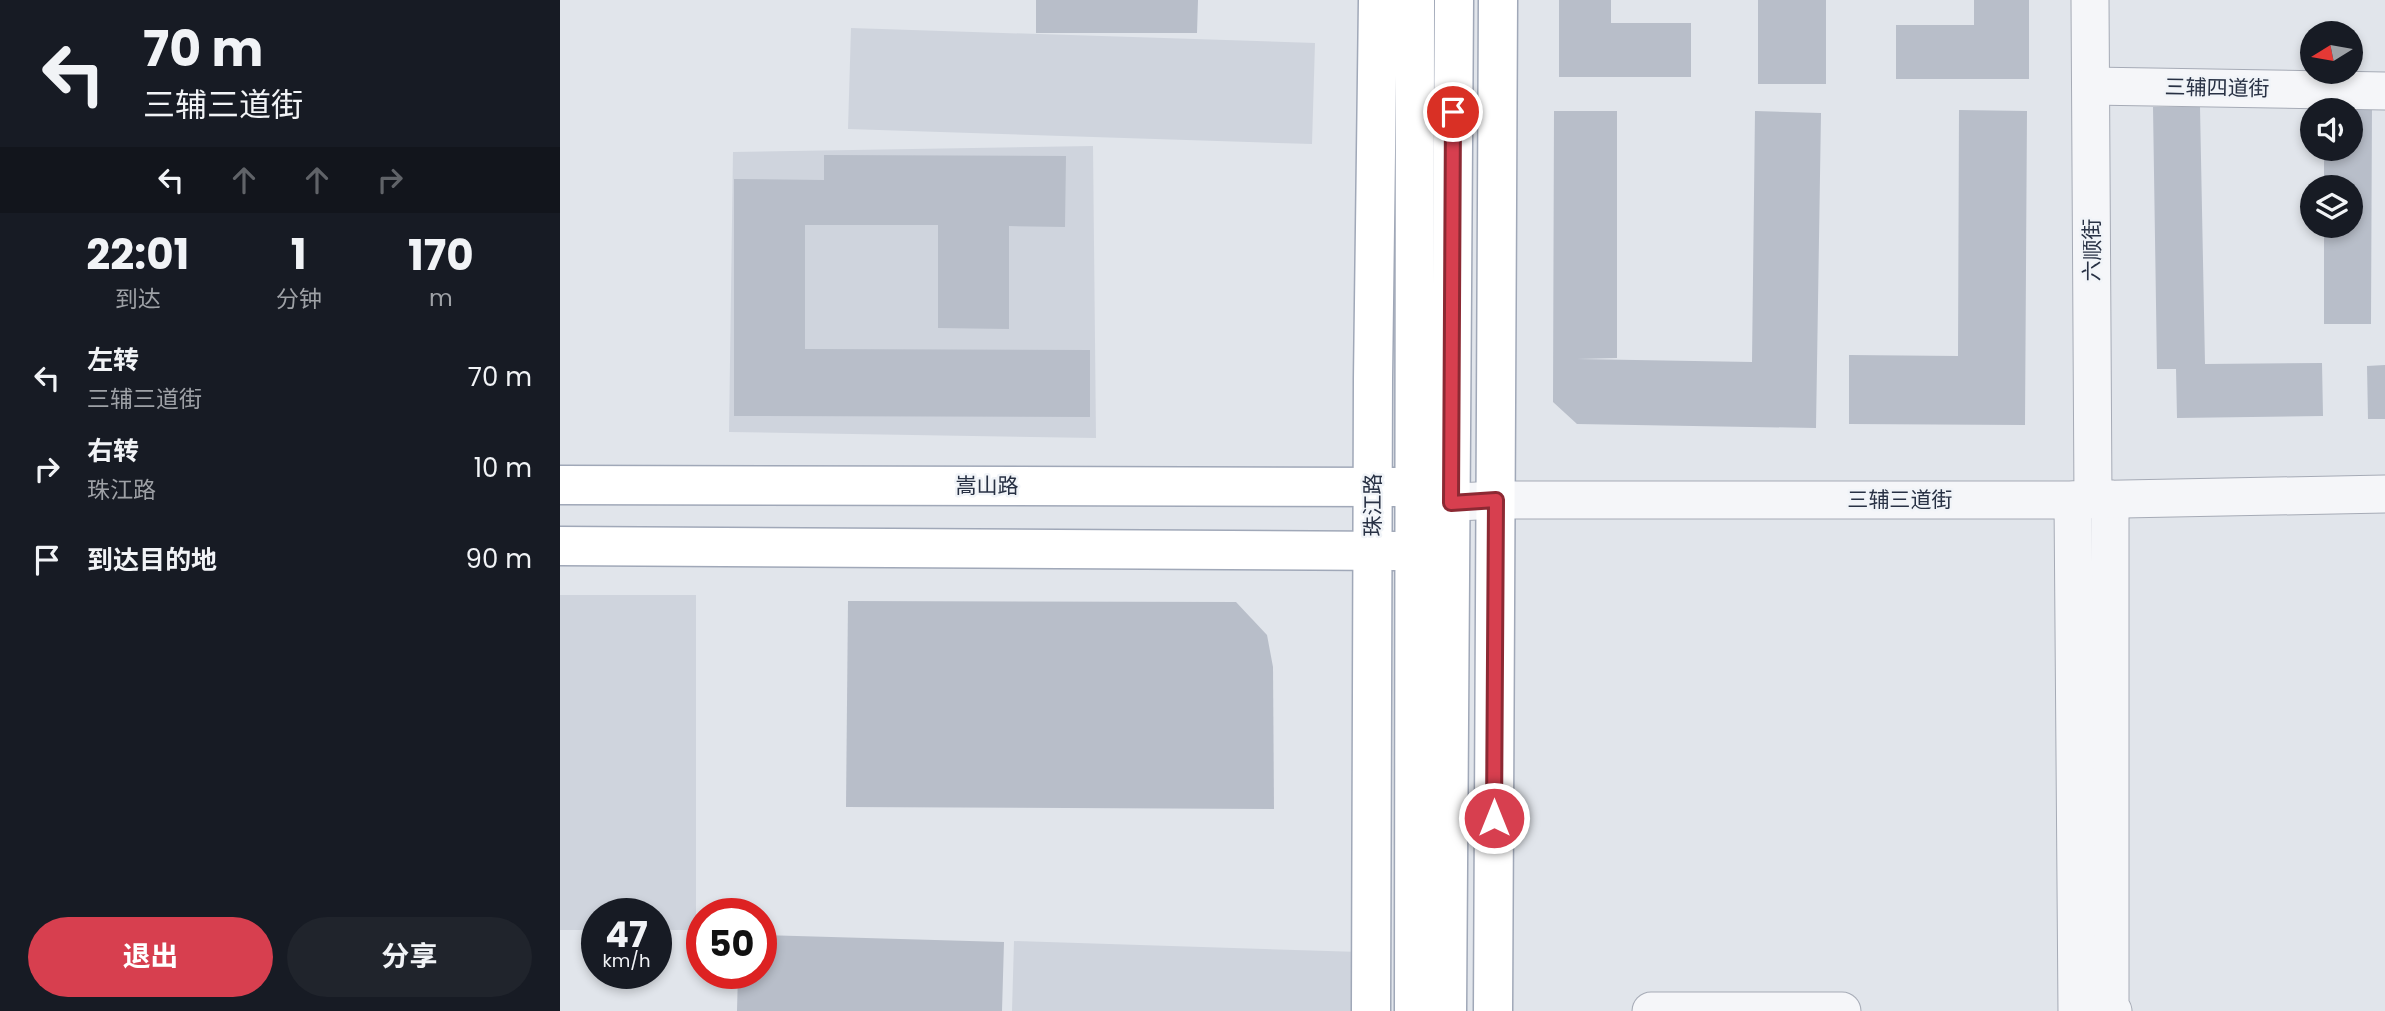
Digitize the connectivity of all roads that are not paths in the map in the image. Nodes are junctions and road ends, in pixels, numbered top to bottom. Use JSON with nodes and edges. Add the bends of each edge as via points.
{"nodes":[{"id":1,"x":1378,"y":0,"type":"edge"},
{"id":2,"x":1415,"y":0,"type":"edge"},
{"id":3,"x":1454,"y":0,"type":"edge"},
{"id":4,"x":1498,"y":0,"type":"edge"},
{"id":5,"x":2090,"y":0,"type":"edge"},
{"id":6,"x":2091,"y":86,"type":"junction"},
{"id":7,"x":2385,"y":91,"type":"edge"},
{"id":8,"x":560,"y":485,"type":"edge"},
{"id":9,"x":1373,"y":487,"type":"junction"},
{"id":10,"x":2385,"y":494,"type":"edge"},
{"id":11,"x":1427,"y":498,"type":"junction"},
{"id":12,"x":2092,"y":499,"type":"junction"},
{"id":13,"x":1496,"y":500,"type":"junction"},
{"id":14,"x":560,"y":546,"type":"edge"},
{"id":15,"x":1373,"y":551,"type":"junction"},
{"id":16,"x":1415,"y":551,"type":"junction"},
{"id":17,"x":1371,"y":1011,"type":"edge"},
{"id":18,"x":1414,"y":1011,"type":"edge"},
{"id":19,"x":1447,"y":1011,"type":"edge"},
{"id":20,"x":1493,"y":1011,"type":"edge"},
{"id":21,"x":1651,"y":1011,"type":"edge"},
{"id":22,"x":1779,"y":1011,"type":"edge"},
{"id":23,"x":1842,"y":1011,"type":"edge"},
{"id":24,"x":2077,"y":1011,"type":"edge"},
{"id":25,"x":2113,"y":1011,"type":"edge"}],
"edges":[{"from":1,"to":9,"type":"main road","name":"珠江路"},
{"from":2,"to":11,"type":"main road","name":"珠江路"},
{"from":3,"to":11,"type":"main road","name":"珠江路"},
{"from":4,"to":13,"type":"main road"},
{"from":5,"to":6,"type":"street","name":"六顺街"},
{"from":6,"to":7,"type":"street","name":"三辅四道街"},
{"from":6,"to":12,"type":"street","name":"六顺街"},
{"from":8,"to":9,"type":"main road","name":"嵩山路"},
{"from":9,"to":11,"type":"main road","name":"嵩山路"},
{"from":9,"to":15,"type":"main road","name":"珠江路"},
{"from":10,"to":12,"type":"street","name":"三辅三道街"},
{"from":11,"to":13,"type":"street","name":"三辅三道街"},
{"from":11,"to":16,"type":"main road","name":"珠江路"},
{"from":11,"to":19,"type":"main road","name":"珠江路"},
{"from":12,"to":13,"type":"street","name":"三辅三道街"},
{"from":12,"to":24,"type":"street"},
{"from":12,"to":25,"type":"street"},
{"from":13,"to":20,"type":"main road"},
{"from":14,"to":15,"type":"main road"},
{"from":15,"to":16,"type":"main road"},
{"from":15,"to":17,"type":"main road","name":"珠江路"},
{"from":16,"to":18,"type":"main road","name":"珠江路"},
{"from":21,"to":22,"type":"street"},
{"from":22,"to":23,"type":"street"}]}
